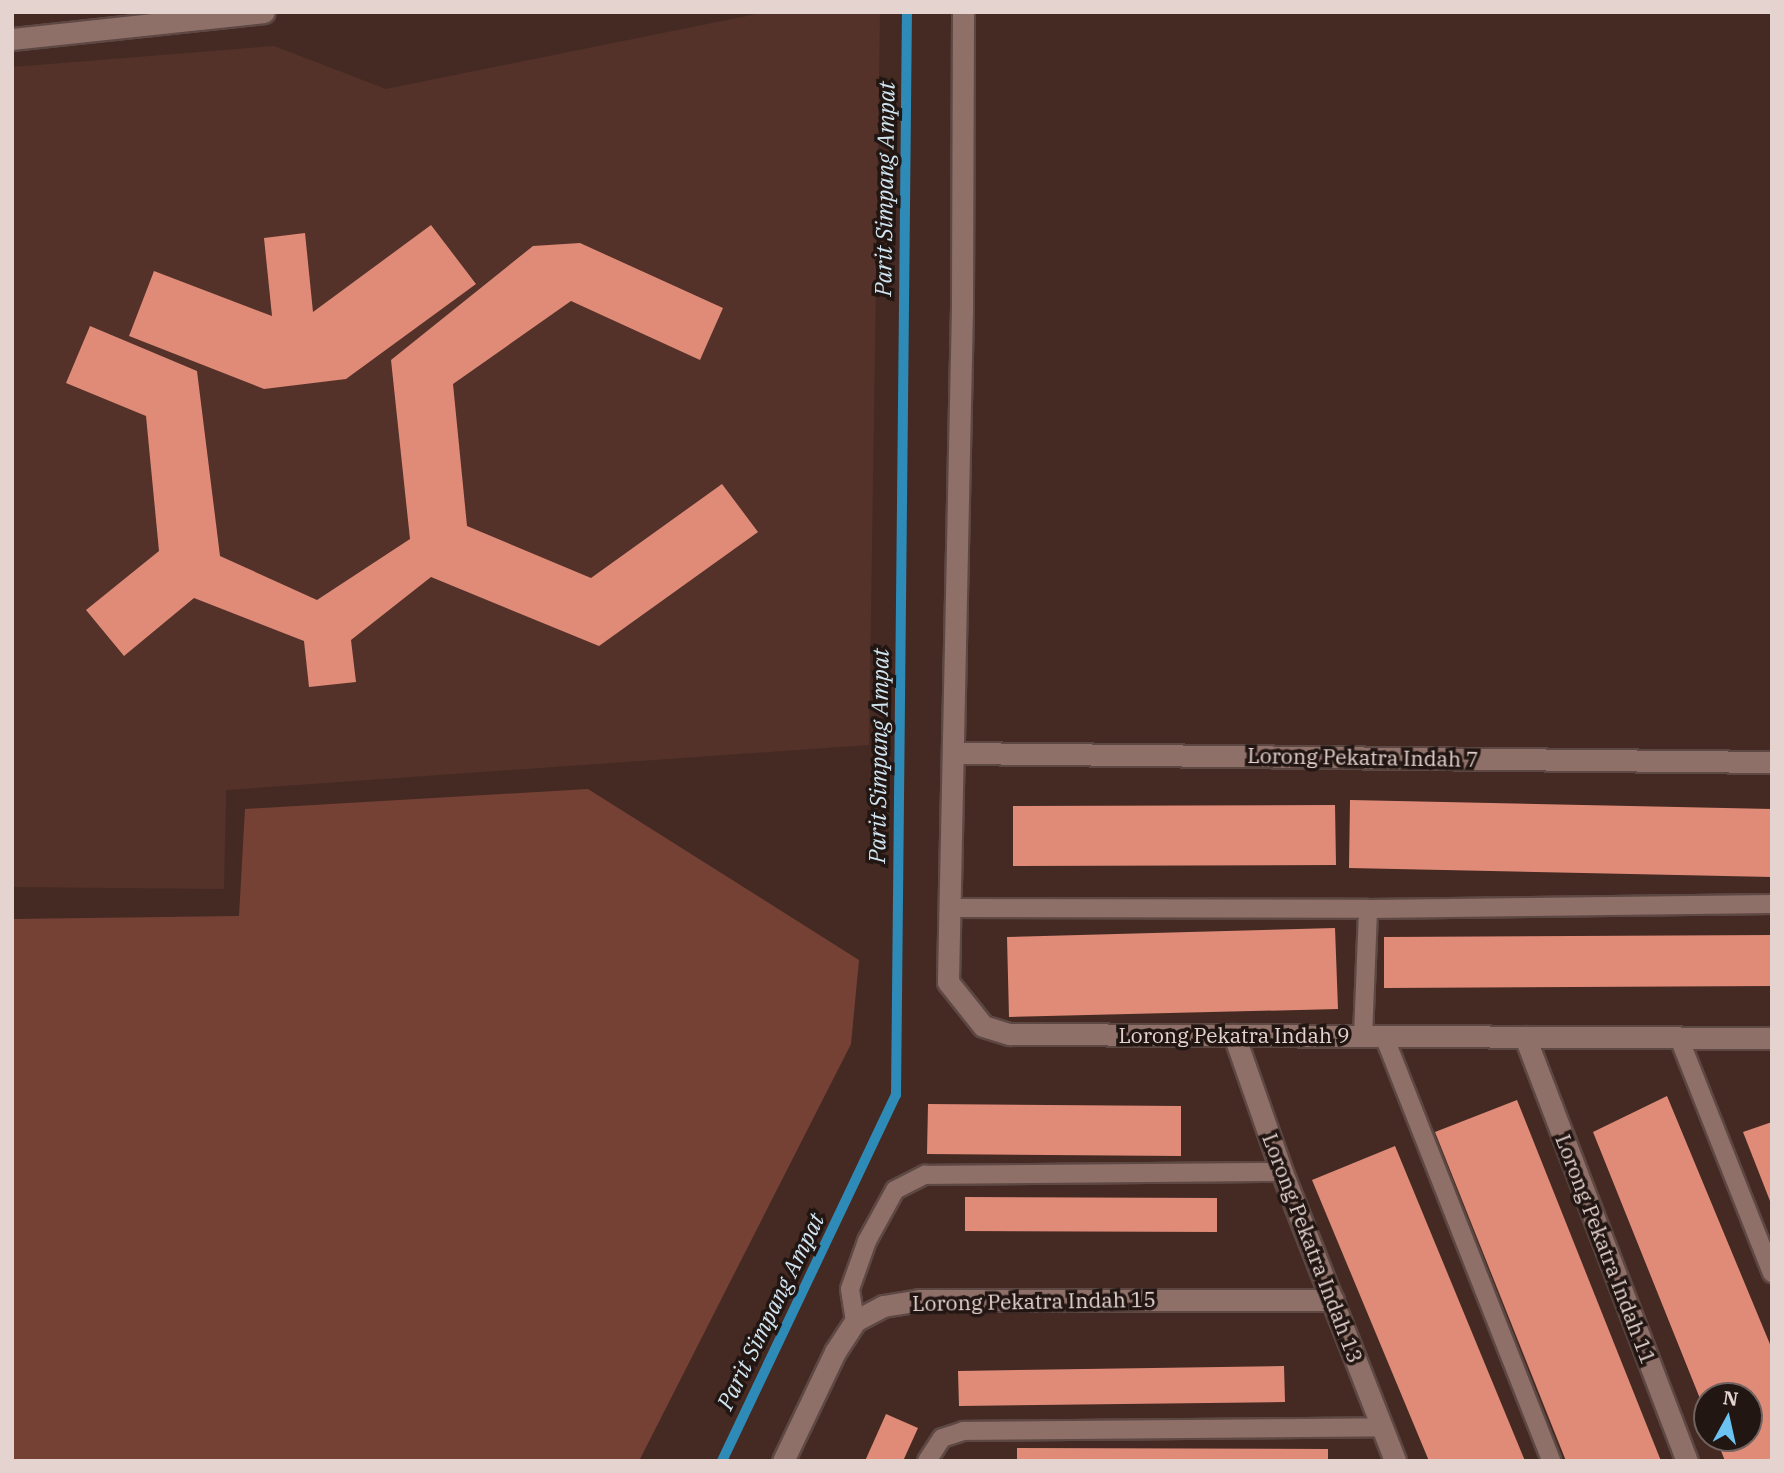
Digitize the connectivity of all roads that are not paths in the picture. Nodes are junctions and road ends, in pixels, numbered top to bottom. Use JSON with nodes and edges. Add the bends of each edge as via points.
{"nodes":[{"id":1,"x":264,"y":12,"type":"edge"},
{"id":2,"x":964,"y":12,"type":"edge"},
{"id":3,"x":12,"y":39,"type":"edge"},
{"id":4,"x":954,"y":753,"type":"junction"},
{"id":5,"x":1772,"y":762,"type":"edge"},
{"id":6,"x":1772,"y":904,"type":"edge"},
{"id":7,"x":950,"y":908,"type":"junction"},
{"id":8,"x":1368,"y":909,"type":"junction"},
{"id":9,"x":1234,"y":1035,"type":"junction"},
{"id":10,"x":1373,"y":1036,"type":"junction"},
{"id":11,"x":1525,"y":1037,"type":"junction"},
{"id":12,"x":1679,"y":1038,"type":"junction"},
{"id":13,"x":1772,"y":1038,"type":"edge"},
{"id":14,"x":1282,"y":1172,"type":"junction"},
{"id":15,"x":1772,"y":1273,"type":"edge"},
{"id":16,"x":1333,"y":1300,"type":"junction"},
{"id":17,"x":855,"y":1321,"type":"junction"},
{"id":18,"x":1381,"y":1427,"type":"junction"},
{"id":19,"x":783,"y":1461,"type":"edge"},
{"id":20,"x":927,"y":1461,"type":"edge"},
{"id":21,"x":1395,"y":1461,"type":"edge"},
{"id":22,"x":1551,"y":1461,"type":"edge"},
{"id":23,"x":1687,"y":1461,"type":"edge"}],
"edges":[{"from":1,"to":3,"type":"street"},
{"from":2,"to":4,"type":"street","name":"Lorong Pekatra Indah 9"},
{"from":4,"to":5,"type":"street","name":"Lorong Pekatra Indah 7"},
{"from":4,"to":7,"type":"street","name":"Lorong Pekatra Indah 9"},
{"from":6,"to":8,"type":"lane"},
{"from":7,"to":8,"type":"lane"},
{"from":7,"to":9,"type":"street","name":"Lorong Pekatra Indah 9","via":[[947,982],[984,1026],[1010,1034]]},
{"from":8,"to":10,"type":"lane"},
{"from":9,"to":10,"type":"street","name":"Lorong Pekatra Indah 9"},
{"from":9,"to":14,"type":"street","name":"Lorong Pekatra Indah 13"},
{"from":10,"to":11,"type":"street","name":"Lorong Pekatra Indah 9"},
{"from":10,"to":22,"type":"lane"},
{"from":11,"to":12,"type":"street","name":"Lorong Pekatra Indah 9"},
{"from":11,"to":23,"type":"street","name":"Lorong Pekatra Indah 11"},
{"from":12,"to":13,"type":"street","name":"Lorong Pekatra Indah 9"},
{"from":12,"to":15,"type":"lane"},
{"from":14,"to":16,"type":"street","name":"Lorong Pekatra Indah 13"},
{"from":14,"to":17,"type":"lane","via":[[925,1175],[894,1190],[867,1241],[850,1289]]},
{"from":16,"to":17,"type":"street","name":"Lorong Pekatra Indah 15","via":[[919,1300],[883,1306]]},
{"from":16,"to":18,"type":"street","name":"Lorong Pekatra Indah 13"},
{"from":17,"to":19,"type":"street","via":[[835,1352]]},
{"from":18,"to":20,"type":"lane","via":[[963,1431],[942,1438]]},
{"from":18,"to":21,"type":"street","name":"Lorong Pekatra Indah 13"}]}
